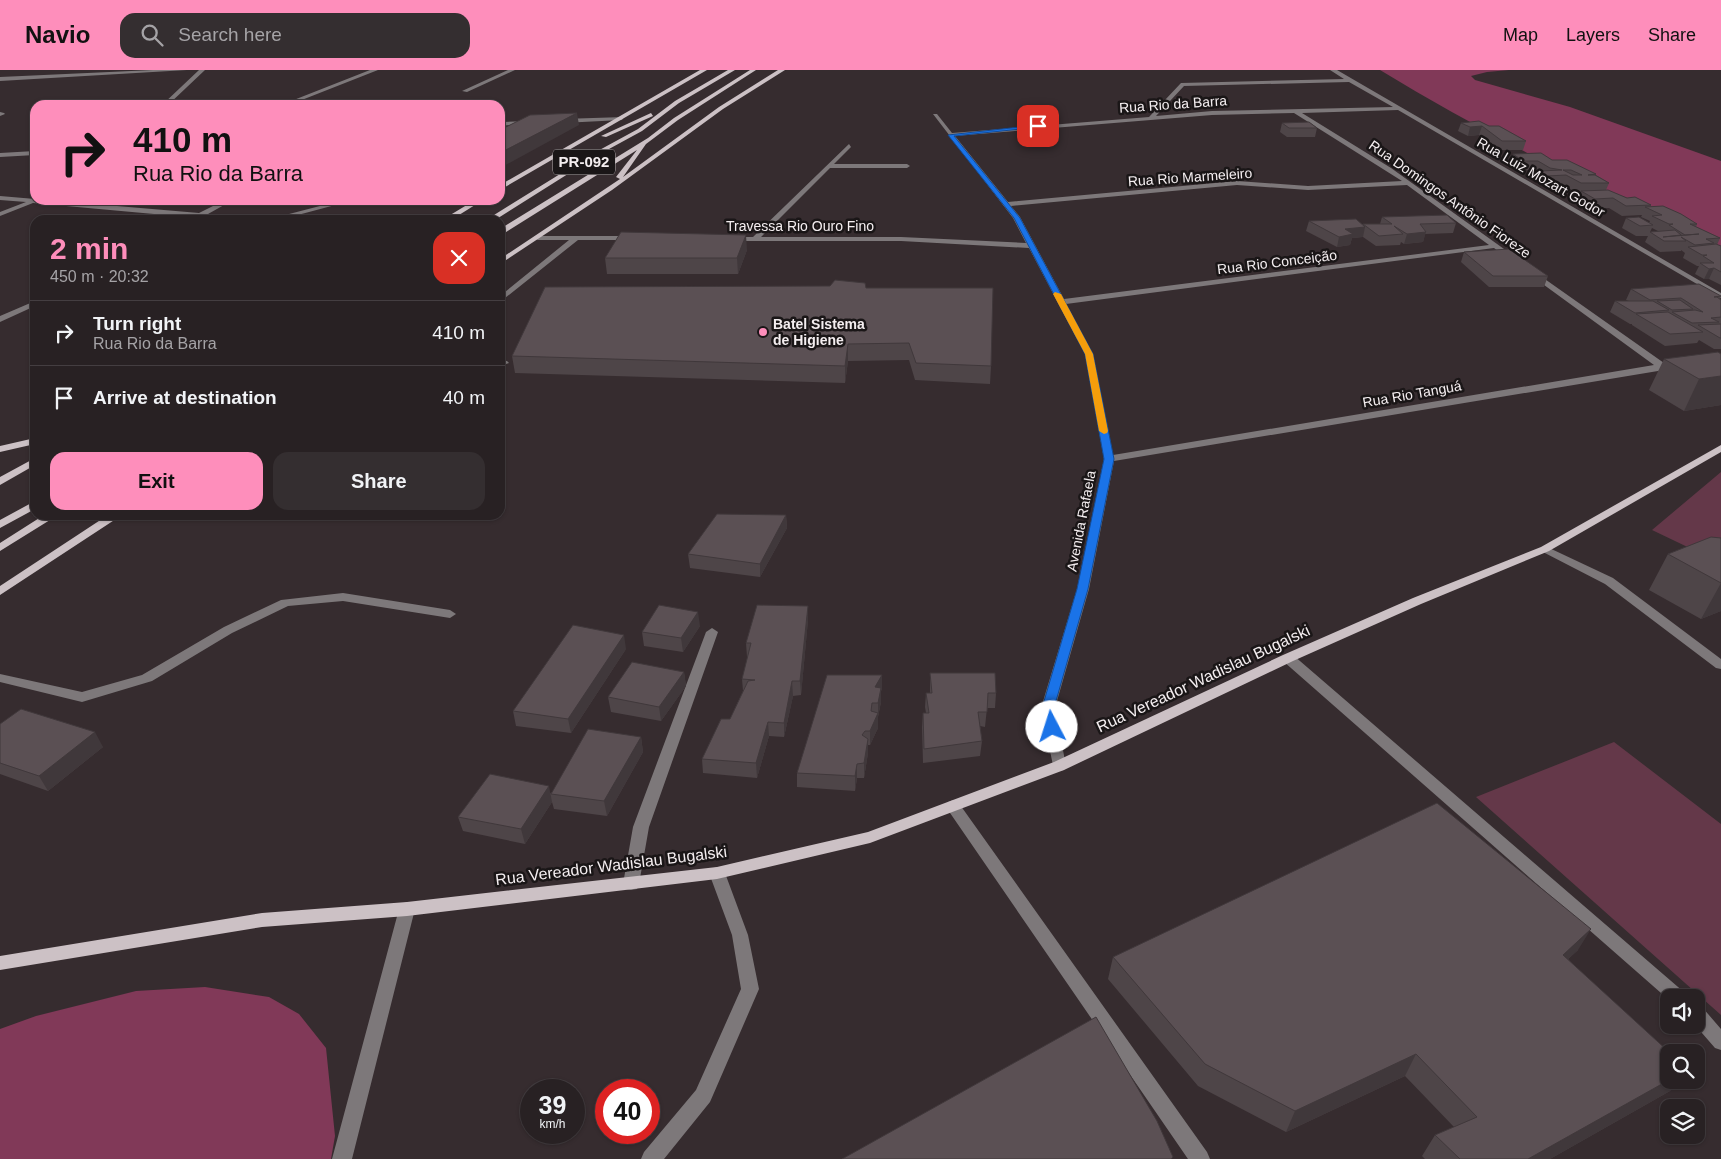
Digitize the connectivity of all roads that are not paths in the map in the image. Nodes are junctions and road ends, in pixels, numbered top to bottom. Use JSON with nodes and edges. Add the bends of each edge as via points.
{"nodes":[{"id":1,"x":184,"y":70,"type":"edge"},
{"id":2,"x":202,"y":70,"type":"edge"},
{"id":3,"x":352,"y":70,"type":"edge"},
{"id":4,"x":375,"y":70,"type":"edge"},
{"id":5,"x":512,"y":70,"type":"edge"},
{"id":6,"x":704,"y":70,"type":"edge"},
{"id":7,"x":732,"y":70,"type":"edge"},
{"id":8,"x":753,"y":70,"type":"edge"},
{"id":9,"x":782,"y":70,"type":"edge"},
{"id":10,"x":1333,"y":70,"type":"edge"},
{"id":11,"x":364,"y":74,"type":"junction"},
{"id":12,"x":0,"y":79,"type":"edge"},
{"id":13,"x":1349,"y":80,"type":"junction"},
{"id":14,"x":465,"y":91,"type":"dead end"},
{"id":15,"x":170,"y":100,"type":"edge"},
{"id":16,"x":297,"y":100,"type":"edge"},
{"id":17,"x":677,"y":102,"type":"junction"},
{"id":18,"x":1398,"y":109,"type":"junction"},
{"id":19,"x":1294,"y":110,"type":"junction"},
{"id":20,"x":935,"y":115,"type":"dead end"},
{"id":21,"x":1152,"y":117,"type":"junction"},
{"id":22,"x":622,"y":118,"type":"junction"},
{"id":23,"x":556,"y":121,"type":"edge"},
{"id":24,"x":537,"y":122,"type":"edge"},
{"id":25,"x":505,"y":124,"type":"edge"},
{"id":26,"x":951,"y":135,"type":"junction"},
{"id":27,"x":648,"y":140,"type":"junction"},
{"id":28,"x":849,"y":146,"type":"dead end"},
{"id":29,"x":30,"y":153,"type":"edge"},
{"id":30,"x":560,"y":154,"type":"junction"},
{"id":31,"x":0,"y":156,"type":"edge"},
{"id":32,"x":829,"y":166,"type":"junction"},
{"id":33,"x":907,"y":166,"type":"dead end"},
{"id":34,"x":505,"y":183,"type":"edge"},
{"id":35,"x":1407,"y":183,"type":"junction"},
{"id":36,"x":610,"y":189,"type":"junction"},
{"id":37,"x":0,"y":198,"type":"edge"},
{"id":38,"x":30,"y":200,"type":"edge"},
{"id":39,"x":30,"y":203,"type":"edge"},
{"id":40,"x":1006,"y":204,"type":"junction"},
{"id":41,"x":79,"y":205,"type":"edge"},
{"id":42,"x":220,"y":205,"type":"edge"},
{"id":43,"x":331,"y":205,"type":"edge"},
{"id":44,"x":472,"y":205,"type":"edge"},
{"id":45,"x":0,"y":214,"type":"edge"},
{"id":46,"x":187,"y":215,"type":"edge"},
{"id":47,"x":200,"y":215,"type":"edge"},
{"id":48,"x":290,"y":215,"type":"edge"},
{"id":49,"x":454,"y":215,"type":"edge"},
{"id":50,"x":498,"y":215,"type":"edge"},
{"id":51,"x":505,"y":229,"type":"edge"},
{"id":52,"x":538,"y":238,"type":"junction"},
{"id":53,"x":644,"y":238,"type":"edge"},
{"id":54,"x":719,"y":238,"type":"edge"},
{"id":55,"x":575,"y":239,"type":"junction"},
{"id":56,"x":755,"y":239,"type":"junction"},
{"id":57,"x":1032,"y":246,"type":"junction"},
{"id":58,"x":1496,"y":246,"type":"junction"},
{"id":59,"x":505,"y":259,"type":"edge"},
{"id":60,"x":1520,"y":263,"type":"edge"},
{"id":61,"x":1527,"y":269,"type":"edge"},
{"id":62,"x":505,"y":296,"type":"edge"},
{"id":63,"x":1721,"y":296,"type":"edge"},
{"id":64,"x":1062,"y":302,"type":"junction"},
{"id":65,"x":30,"y":305,"type":"edge"},
{"id":66,"x":0,"y":319,"type":"edge"},
{"id":67,"x":1682,"y":365,"type":"edge"},
{"id":68,"x":1662,"y":366,"type":"junction"},
{"id":69,"x":30,"y":442,"type":"edge"},
{"id":70,"x":1721,"y":448,"type":"edge"},
{"id":71,"x":0,"y":449,"type":"edge"},
{"id":72,"x":1109,"y":459,"type":"junction"},
{"id":73,"x":30,"y":464,"type":"edge"},
{"id":74,"x":0,"y":482,"type":"edge"},
{"id":75,"x":30,"y":507,"type":"edge"},
{"id":76,"x":44,"y":520,"type":"edge"},
{"id":77,"x":108,"y":520,"type":"edge"},
{"id":78,"x":0,"y":525,"type":"edge"},
{"id":79,"x":0,"y":548,"type":"edge"},
{"id":80,"x":1545,"y":549,"type":"junction"},
{"id":81,"x":0,"y":591,"type":"edge"},
{"id":82,"x":450,"y":614,"type":"dead end"},
{"id":83,"x":712,"y":632,"type":"dead end"},
{"id":84,"x":1288,"y":658,"type":"junction"},
{"id":85,"x":1721,"y":665,"type":"edge"},
{"id":86,"x":0,"y":678,"type":"edge"},
{"id":87,"x":1059,"y":766,"type":"junction"},
{"id":88,"x":954,"y":806,"type":"junction"},
{"id":89,"x":716,"y":873,"type":"junction"},
{"id":90,"x":631,"y":884,"type":"junction"},
{"id":91,"x":407,"y":909,"type":"junction"},
{"id":92,"x":0,"y":963,"type":"edge"},
{"id":93,"x":1669,"y":989,"type":"edge"},
{"id":94,"x":1705,"y":1023,"type":"edge"},
{"id":95,"x":1721,"y":1042,"type":"edge"},
{"id":96,"x":342,"y":1159,"type":"edge"},
{"id":97,"x":651,"y":1159,"type":"edge"},
{"id":98,"x":1200,"y":1159,"type":"edge"}],
"edges":[{"from":1,"to":12,"type":"street"},
{"from":2,"to":15,"type":"street"},
{"from":3,"to":11,"type":"street"},
{"from":4,"to":11,"type":"street"},
{"from":5,"to":14,"type":"street"},
{"from":6,"to":22,"type":"main road"},
{"from":7,"to":17,"type":"main road","number":"PR-092"},
{"from":8,"to":27,"type":"main road","number":"PR-092"},
{"from":9,"to":36,"type":"main road","via":[[721,108]]},
{"from":10,"to":13,"type":"street","name":"Rua Luiz Mozart Godor"},
{"from":11,"to":16,"type":"street"},
{"from":13,"to":18,"type":"street","name":"Rua Luiz Mozart Godor"},
{"from":13,"to":21,"type":"street","via":[[1183,84]]},
{"from":17,"to":30,"type":"main road"},
{"from":17,"to":50,"type":"main road","number":"PR-092","via":[[640,130]]},
{"from":18,"to":19,"type":"street","name":"Rua Rio da Barra"},
{"from":18,"to":63,"type":"street","name":"Rua Luiz Mozart Godor"},
{"from":19,"to":21,"type":"street","name":"Rua Rio da Barra"},
{"from":19,"to":35,"type":"street","name":"Rua Domingos Antônio Fioreze"},
{"from":20,"to":26,"type":"street","name":"Avenida Rafaela"},
{"from":21,"to":26,"type":"street","name":"Rua Rio da Barra"},
{"from":22,"to":23,"type":"street"},
{"from":22,"to":30,"type":"main road"},
{"from":24,"to":25,"type":"street"},
{"from":26,"to":40,"type":"street","name":"Avenida Rafaela"},
{"from":27,"to":36,"type":"main road"},
{"from":27,"to":51,"type":"main road","number":"PR-092"},
{"from":28,"to":32,"type":"street"},
{"from":29,"to":31,"type":"street"},
{"from":30,"to":34,"type":"main road"},
{"from":32,"to":33,"type":"street"},
{"from":32,"to":56,"type":"street"},
{"from":35,"to":40,"type":"street","name":"Rua Rio Marmeleiro","via":[[1308,188],[1237,183]]},
{"from":35,"to":58,"type":"street","name":"Rua Domingos Antônio Fioreze"},
{"from":36,"to":52,"type":"main road"},
{"from":37,"to":38,"type":"street"},
{"from":39,"to":45,"type":"street"},
{"from":40,"to":57,"type":"street","name":"Avenida Rafaela"},
{"from":41,"to":46,"type":"street"},
{"from":42,"to":47,"type":"street"},
{"from":43,"to":48,"type":"street"},
{"from":44,"to":49,"type":"main road"},
{"from":52,"to":55,"type":"street"},
{"from":52,"to":59,"type":"main road"},
{"from":53,"to":55,"type":"street"},
{"from":54,"to":56,"type":"street","name":"Travessa Rio Ouro Fino"},
{"from":55,"to":62,"type":"street"},
{"from":56,"to":57,"type":"street","name":"Travessa Rio Ouro Fino","via":[[902,239]]},
{"from":57,"to":64,"type":"street","name":"Avenida Rafaela"},
{"from":58,"to":60,"type":"street","name":"Rua Domingos Antônio Fioreze"},
{"from":58,"to":64,"type":"street","name":"Rua Rio Conceição"},
{"from":61,"to":68,"type":"street","name":"Rua Domingos Antônio Fioreze"},
{"from":64,"to":72,"type":"street","name":"Avenida Rafaela","via":[[1089,354]]},
{"from":65,"to":66,"type":"street"},
{"from":67,"to":68,"type":"street","name":"Rua Rio Tanguá"},
{"from":68,"to":72,"type":"street","name":"Rua Rio Tanguá"},
{"from":69,"to":71,"type":"main road"},
{"from":70,"to":80,"type":"main road","name":"Rua Vereador Wadislau Bugalski"},
{"from":72,"to":87,"type":"street","name":"Avenida Rafaela","via":[[1083,589],[1048,708]]},
{"from":73,"to":74,"type":"main road"},
{"from":75,"to":78,"type":"main road"},
{"from":76,"to":79,"type":"main road"},
{"from":77,"to":81,"type":"main road"},
{"from":80,"to":84,"type":"main road","name":"Rua Vereador Wadislau Bugalski","via":[[1418,600]]},
{"from":80,"to":85,"type":"street","via":[[1609,581]]},
{"from":82,"to":86,"type":"street","via":[[344,597],[285,603],[228,630],[147,678],[82,697]]},
{"from":83,"to":90,"type":"street","via":[[641,826]]},
{"from":84,"to":87,"type":"main road","name":"Rua Vereador Wadislau Bugalski"},
{"from":84,"to":93,"type":"street"},
{"from":87,"to":88,"type":"main road","name":"Rua Vereador Wadislau Bugalski"},
{"from":88,"to":89,"type":"main road","name":"Rua Vereador Wadislau Bugalski","via":[[870,837]]},
{"from":88,"to":98,"type":"street"},
{"from":89,"to":90,"type":"main road","name":"Rua Vereador Wadislau Bugalski"},
{"from":89,"to":97,"type":"street","via":[[740,935],[750,989],[703,1096]]},
{"from":90,"to":91,"type":"main road","name":"Rua Vereador Wadislau Bugalski"},
{"from":91,"to":92,"type":"main road","name":"Rua Vereador Wadislau Bugalski","via":[[262,920]]},
{"from":91,"to":96,"type":"street"},
{"from":94,"to":95,"type":"street"}]}
